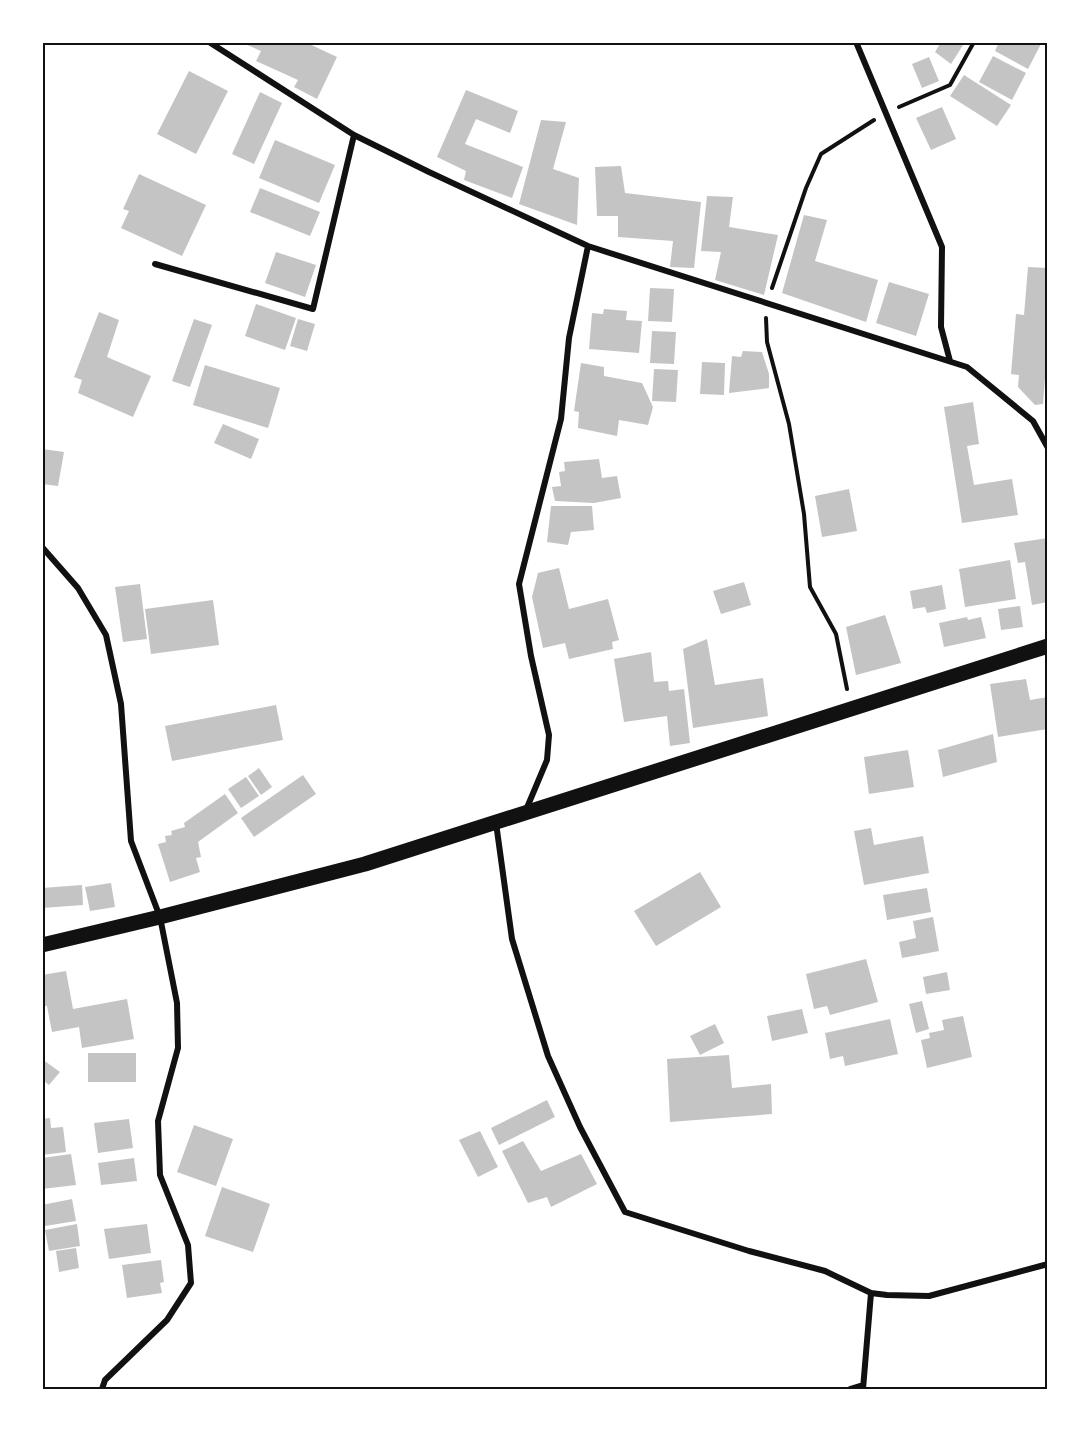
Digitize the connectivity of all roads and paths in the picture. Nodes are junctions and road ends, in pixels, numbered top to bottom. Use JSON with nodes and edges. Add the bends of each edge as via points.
{"nodes":[{"id":1,"x":209,"y":42,"type":"edge"},
{"id":2,"x":856,"y":42,"type":"edge"},
{"id":3,"x":974,"y":42,"type":"edge"},
{"id":4,"x":885,"y":112,"type":"junction"},
{"id":5,"x":354,"y":135,"type":"junction"},
{"id":6,"x":588,"y":246,"type":"junction"},
{"id":7,"x":155,"y":264,"type":"dead end"},
{"id":8,"x":766,"y":303,"type":"junction"},
{"id":9,"x":950,"y":361,"type":"junction"},
{"id":10,"x":1048,"y":448,"type":"edge"},
{"id":11,"x":42,"y":547,"type":"edge"},
{"id":12,"x":1048,"y":646,"type":"edge"},
{"id":13,"x":851,"y":710,"type":"junction"},
{"id":14,"x":525,"y":813,"type":"junction"},
{"id":15,"x":496,"y":822,"type":"junction"},
{"id":16,"x":160,"y":917,"type":"junction"},
{"id":17,"x":42,"y":945,"type":"edge"},
{"id":18,"x":1048,"y":1264,"type":"edge"},
{"id":19,"x":872,"y":1293,"type":"junction"},
{"id":20,"x":863,"y":1387,"type":"edge"},
{"id":21,"x":102,"y":1389,"type":"edge"},
{"id":22,"x":850,"y":1389,"type":"edge"}],
"edges":[{"from":1,"to":5,"type":"street"},
{"from":2,"to":4,"type":"street"},
{"from":3,"to":4,"type":"path","via":[[950,85]]},
{"from":4,"to":8,"type":"path","via":[[821,154]]},
{"from":4,"to":9,"type":"street","via":[[942,247],[941,327]]},
{"from":5,"to":6,"type":"street"},
{"from":5,"to":7,"type":"street","via":[[313,309]]},
{"from":6,"to":8,"type":"street"},
{"from":6,"to":14,"type":"street","via":[[569,338],[561,419],[519,584],[549,735],[547,760]]},
{"from":8,"to":9,"type":"street"},
{"from":8,"to":13,"type":"path","via":[[766,342],[789,424],[804,514],[810,587],[836,634]]},
{"from":9,"to":10,"type":"street","via":[[967,367],[1033,421]]},
{"from":11,"to":16,"type":"street","via":[[78,588],[106,635],[121,704],[131,841]]},
{"from":12,"to":13,"type":"main road"},
{"from":13,"to":14,"type":"main road"},
{"from":14,"to":15,"type":"main road"},
{"from":15,"to":16,"type":"main road","via":[[365,864]]},
{"from":15,"to":19,"type":"street","via":[[512,939],[548,1056],[625,1212],[825,1271]]},
{"from":16,"to":17,"type":"main road"},
{"from":16,"to":21,"type":"street","via":[[177,1003],[178,1048],[158,1121],[160,1175],[188,1245],[191,1283],[167,1320],[105,1380]]},
{"from":18,"to":19,"type":"street","via":[[929,1296]]},
{"from":19,"to":20,"type":"street"},
{"from":20,"to":22,"type":"street"}]}
